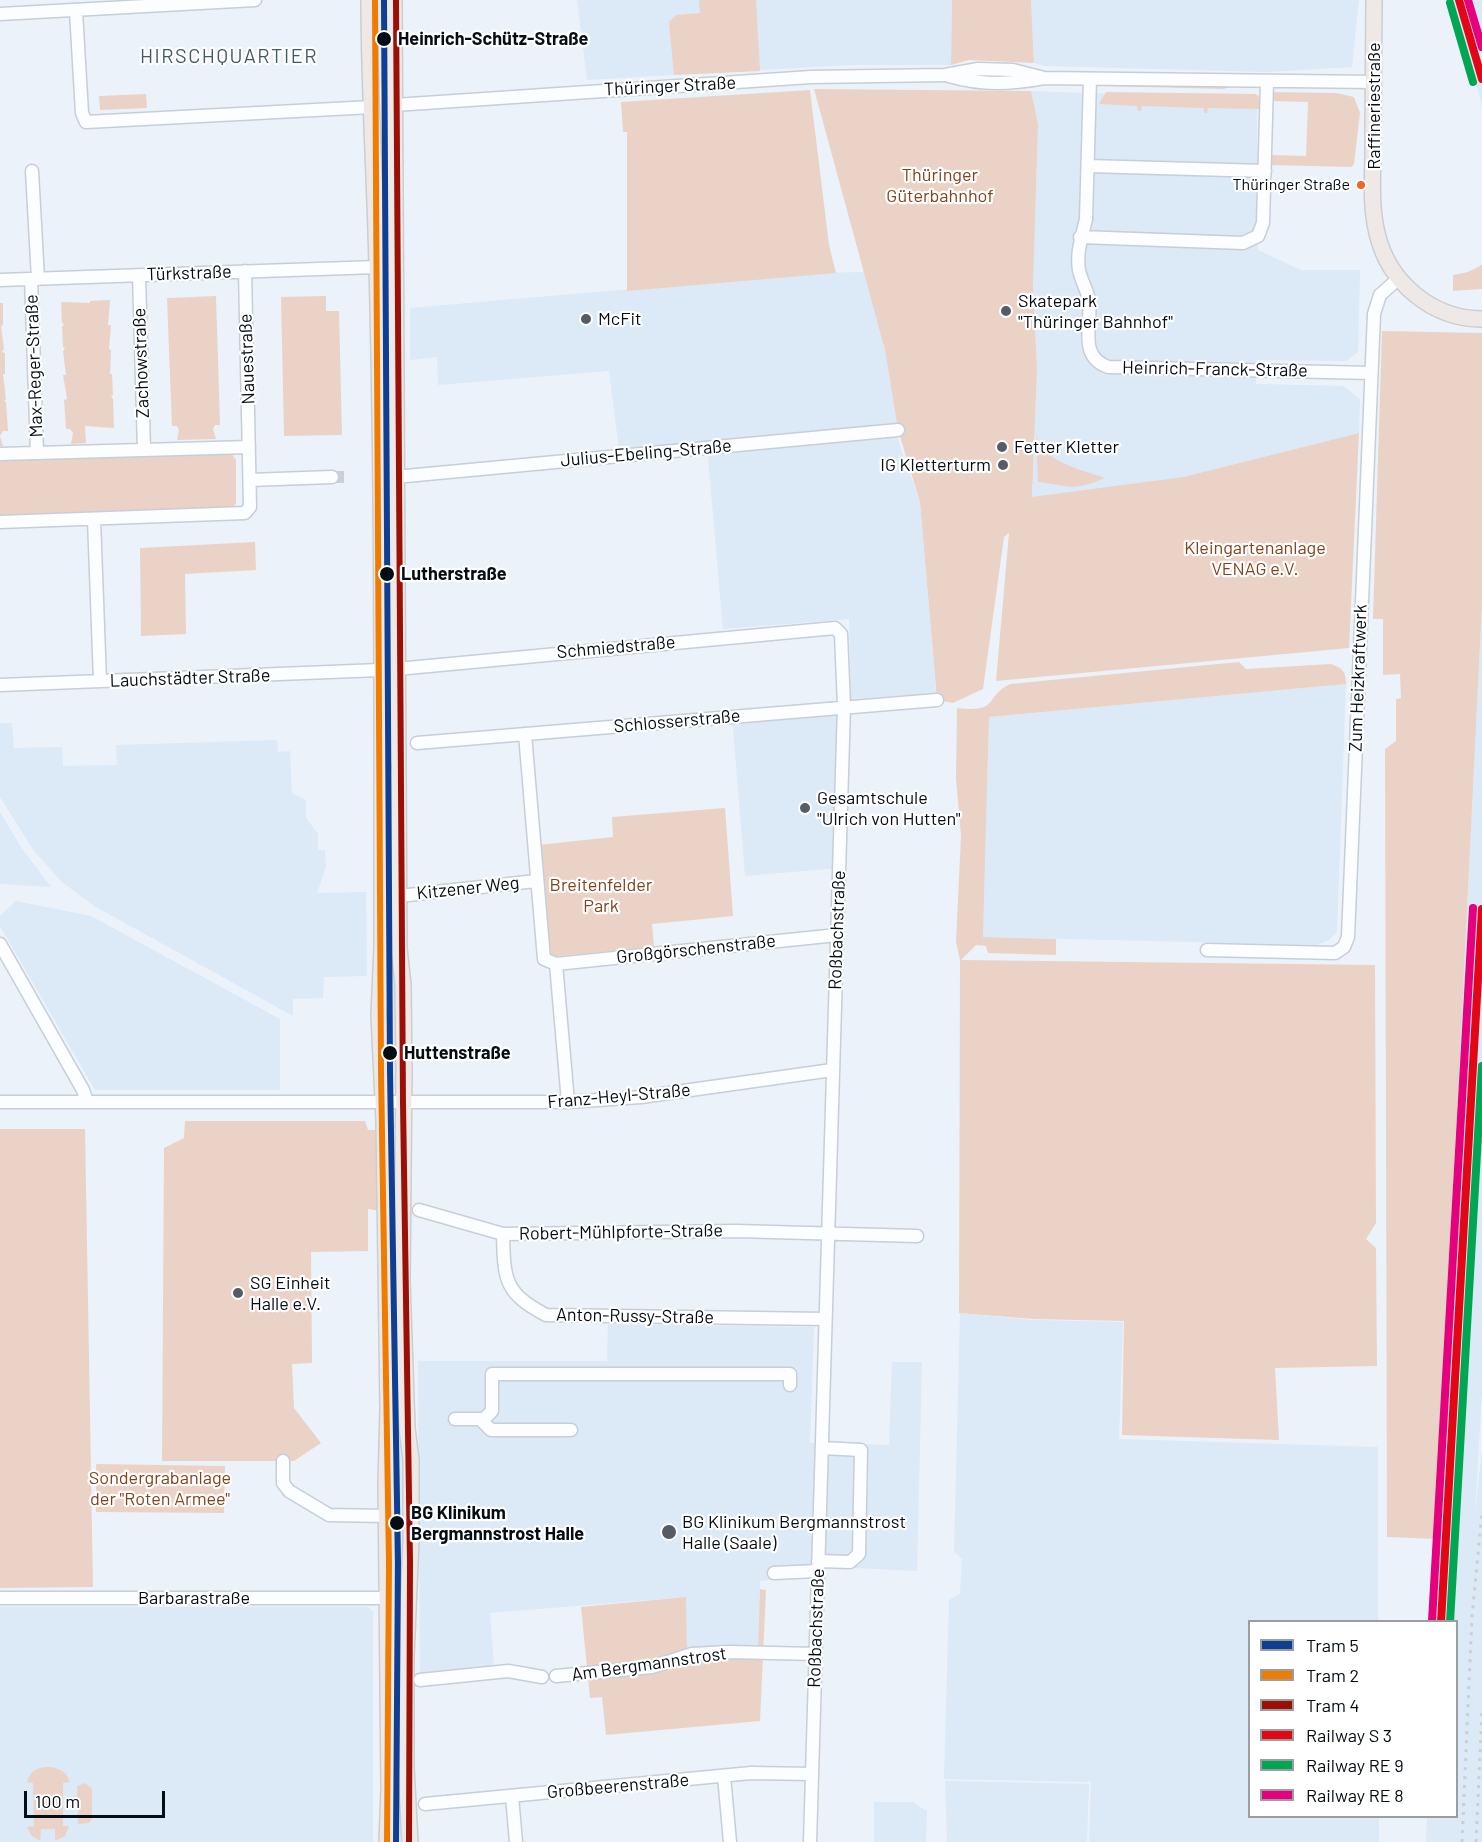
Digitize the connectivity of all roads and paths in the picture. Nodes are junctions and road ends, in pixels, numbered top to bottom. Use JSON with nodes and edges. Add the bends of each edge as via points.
{"nodes":[{"id":1,"x":255,"y":0,"type":"edge"},
{"id":2,"x":369,"y":0,"type":"edge"},
{"id":3,"x":394,"y":0,"type":"edge"},
{"id":4,"x":1374,"y":0,"type":"edge"},
{"id":5,"x":76,"y":11,"type":"junction"},
{"id":6,"x":0,"y":14,"type":"edge"},
{"id":7,"x":1090,"y":79,"type":"junction"},
{"id":8,"x":1267,"y":82,"type":"junction"},
{"id":9,"x":1373,"y":82,"type":"junction"},
{"id":10,"x":395,"y":105,"type":"junction"},
{"id":11,"x":372,"y":107,"type":"junction"},
{"id":12,"x":1088,"y":166,"type":"junction"},
{"id":13,"x":32,"y":171,"type":"dead end"},
{"id":14,"x":1265,"y":171,"type":"junction"},
{"id":15,"x":1080,"y":237,"type":"junction"},
{"id":16,"x":370,"y":267,"type":"junction"},
{"id":17,"x":245,"y":271,"type":"junction"},
{"id":18,"x":139,"y":275,"type":"junction"},
{"id":19,"x":1399,"y":278,"type":"junction"},
{"id":20,"x":34,"y":279,"type":"junction"},
{"id":21,"x":0,"y":280,"type":"edge"},
{"id":22,"x":1482,"y":319,"type":"edge"},
{"id":23,"x":1371,"y":373,"type":"junction"},
{"id":24,"x":898,"y":430,"type":"dead end"},
{"id":25,"x":249,"y":447,"type":"junction"},
{"id":26,"x":144,"y":450,"type":"junction"},
{"id":27,"x":37,"y":453,"type":"junction"},
{"id":28,"x":0,"y":454,"type":"edge"},
{"id":29,"x":332,"y":477,"type":"tunnel mouth"},
{"id":30,"x":395,"y":477,"type":"junction"},
{"id":31,"x":250,"y":480,"type":"junction"},
{"id":32,"x":94,"y":519,"type":"junction"},
{"id":33,"x":0,"y":522,"type":"edge"},
{"id":34,"x":835,"y":628,"type":"joint"},
{"id":35,"x":397,"y":669,"type":"junction"},
{"id":36,"x":380,"y":670,"type":"junction"},
{"id":37,"x":99,"y":681,"type":"junction"},
{"id":38,"x":0,"y":685,"type":"edge"},
{"id":39,"x":937,"y":700,"type":"dead end"},
{"id":40,"x":844,"y":706,"type":"junction"},
{"id":41,"x":525,"y":734,"type":"junction"},
{"id":42,"x":417,"y":743,"type":"dead end"},
{"id":43,"x":536,"y":881,"type":"junction"},
{"id":44,"x":399,"y":896,"type":"junction"},
{"id":45,"x":837,"y":935,"type":"junction"},
{"id":46,"x":0,"y":944,"type":"edge"},
{"id":47,"x":1207,"y":950,"type":"dead end"},
{"id":48,"x":556,"y":963,"type":"junction"},
{"id":49,"x":832,"y":1070,"type":"junction"},
{"id":50,"x":0,"y":1102,"type":"edge"},
{"id":51,"x":87,"y":1102,"type":"junction"},
{"id":52,"x":568,"y":1102,"type":"junction"},
{"id":53,"x":382,"y":1103,"type":"junction"},
{"id":54,"x":405,"y":1103,"type":"junction"},
{"id":55,"x":419,"y":1210,"type":"dead end"},
{"id":56,"x":503,"y":1234,"type":"junction"},
{"id":57,"x":828,"y":1235,"type":"junction"},
{"id":58,"x":917,"y":1236,"type":"dead end"},
{"id":59,"x":825,"y":1319,"type":"junction"},
{"id":60,"x":790,"y":1385,"type":"dead end"},
{"id":61,"x":455,"y":1419,"type":"dead end"},
{"id":62,"x":480,"y":1419,"type":"junction"},
{"id":63,"x":571,"y":1430,"type":"dead end"},
{"id":64,"x":822,"y":1448,"type":"junction"},
{"id":65,"x":283,"y":1461,"type":"dead end"},
{"id":66,"x":387,"y":1516,"type":"junction"},
{"id":67,"x":817,"y":1566,"type":"junction"},
{"id":68,"x":774,"y":1573,"type":"dead end"},
{"id":69,"x":0,"y":1598,"type":"edge"},
{"id":70,"x":388,"y":1598,"type":"junction"},
{"id":71,"x":815,"y":1654,"type":"junction"},
{"id":72,"x":556,"y":1676,"type":"dead end"},
{"id":73,"x":542,"y":1677,"type":"dead end"},
{"id":74,"x":420,"y":1680,"type":"dead end"},
{"id":75,"x":812,"y":1774,"type":"junction"},
{"id":76,"x":724,"y":1776,"type":"junction"},
{"id":77,"x":512,"y":1796,"type":"junction"},
{"id":78,"x":425,"y":1804,"type":"dead end"},
{"id":79,"x":387,"y":1842,"type":"edge"},
{"id":80,"x":410,"y":1842,"type":"edge"},
{"id":81,"x":516,"y":1842,"type":"edge"},
{"id":82,"x":730,"y":1842,"type":"edge"},
{"id":83,"x":810,"y":1842,"type":"edge"}],
"edges":[{"from":1,"to":5,"type":"street"},
{"from":2,"to":11,"type":"main road"},
{"from":3,"to":10,"type":"main road"},
{"from":4,"to":9,"type":"main road","name":"Raffineriestraße"},
{"from":5,"to":6,"type":"street"},
{"from":5,"to":11,"type":"street","via":[[82,113],[86,122]]},
{"from":7,"to":8,"type":"street","name":"Thüringer Straße"},
{"from":7,"to":10,"type":"street","name":"Thüringer Straße","via":[[1044,78],[1014,84],[978,83],[945,75],[811,77]]},
{"from":7,"to":12,"type":"street","name":"Heinrich-Franck-Straße"},
{"from":8,"to":9,"type":"street","name":"Thüringer Straße"},
{"from":8,"to":14,"type":"street"},
{"from":9,"to":19,"type":"main road","name":"Raffineriestraße","via":[[1375,222],[1382,249]]},
{"from":10,"to":11,"type":"main road"},
{"from":10,"to":30,"type":"main road"},
{"from":11,"to":16,"type":"main road"},
{"from":12,"to":14,"type":"street"},
{"from":12,"to":15,"type":"street","name":"Heinrich-Franck-Straße","via":[[1086,219]]},
{"from":13,"to":20,"type":"street","name":"Max-Reger-Straße"},
{"from":14,"to":15,"type":"street","via":[[1263,223],[1258,236],[1251,241]]},
{"from":15,"to":23,"type":"street","name":"Heinrich-Franck-Straße","via":[[1079,272],[1089,300],[1088,348],[1098,363],[1108,367]]},
{"from":16,"to":17,"type":"street","name":"Türkstraße"},
{"from":16,"to":36,"type":"main road"},
{"from":17,"to":18,"type":"street","name":"Türkstraße"},
{"from":17,"to":25,"type":"street","name":"Nauestraße"},
{"from":18,"to":20,"type":"street","name":"Türkstraße"},
{"from":18,"to":26,"type":"street","name":"Zachowstraße"},
{"from":19,"to":22,"type":"main road","name":"Raffineriestraße","via":[[1410,291],[1436,308],[1459,317]]},
{"from":19,"to":23,"type":"street","name":"Zum Heizkraftwerk","via":[[1384,290],[1376,304]]},
{"from":20,"to":21,"type":"street","name":"Türkstraße"},
{"from":20,"to":27,"type":"street","name":"Max-Reger-Straße"},
{"from":23,"to":47,"type":"street","name":"Zum Heizkraftwerk","via":[[1348,937],[1344,947],[1335,953]]},
{"from":24,"to":30,"type":"street","name":"Julius-Ebeling-Straße"},
{"from":25,"to":26,"type":"street"},
{"from":25,"to":31,"type":"street"},
{"from":26,"to":27,"type":"street"},
{"from":27,"to":28,"type":"street"},
{"from":29,"to":31,"type":"street"},
{"from":30,"to":35,"type":"main road"},
{"from":31,"to":32,"type":"street","via":[[250,507],[244,513]]},
{"from":32,"to":33,"type":"street"},
{"from":32,"to":37,"type":"street"},
{"from":34,"to":35,"type":"street","name":"Schmiedstraße"},
{"from":34,"to":40,"type":"street","name":"Roßbachstraße","via":[[841,634]]},
{"from":35,"to":36,"type":"main road"},
{"from":35,"to":44,"type":"main road"},
{"from":36,"to":37,"type":"street","name":"Lauchstädter Straße"},
{"from":36,"to":53,"type":"main road"},
{"from":37,"to":38,"type":"street","name":"Lauchstädter Straße"},
{"from":39,"to":40,"type":"street","name":"Schlosserstraße"},
{"from":40,"to":41,"type":"street","name":"Schlosserstraße"},
{"from":40,"to":45,"type":"street","name":"Roßbachstraße"},
{"from":41,"to":42,"type":"street","name":"Schlosserstraße"},
{"from":41,"to":43,"type":"street"},
{"from":43,"to":44,"type":"street","name":"Kitzener Weg"},
{"from":43,"to":48,"type":"street","via":[[544,959]]},
{"from":44,"to":54,"type":"main road"},
{"from":45,"to":48,"type":"street","name":"Großgörschenstraße"},
{"from":45,"to":49,"type":"street","name":"Roßbachstraße"},
{"from":46,"to":51,"type":"street"},
{"from":48,"to":52,"type":"street"},
{"from":49,"to":52,"type":"street","name":"Franz-Heyl-Straße","via":[[641,1097]]},
{"from":49,"to":57,"type":"street","name":"Roßbachstraße"},
{"from":50,"to":51,"type":"street"},
{"from":51,"to":53,"type":"street"},
{"from":52,"to":54,"type":"street","name":"Franz-Heyl-Straße"},
{"from":53,"to":54,"type":"street"},
{"from":53,"to":66,"type":"main road"},
{"from":54,"to":80,"type":"main road","via":[[402,1270],[411,1481],[406,1657]]},
{"from":55,"to":56,"type":"street","name":"Robert-Mühlpforte-Straße"},
{"from":56,"to":57,"type":"street","name":"Robert-Mühlpforte-Straße","via":[[736,1231]]},
{"from":56,"to":59,"type":"street","name":"Anton-Russy-Straße","via":[[507,1283],[522,1303],[546,1316]]},
{"from":57,"to":58,"type":"street"},
{"from":57,"to":59,"type":"street","name":"Roßbachstraße"},
{"from":59,"to":64,"type":"street","name":"Roßbachstraße"},
{"from":60,"to":62,"type":"street","via":[[790,1374],[662,1378],[492,1374],[492,1411]]},
{"from":61,"to":62,"type":"street"},
{"from":62,"to":63,"type":"street","via":[[494,1430]]},
{"from":64,"to":67,"type":"street","name":"Roßbachstraße"},
{"from":64,"to":67,"type":"street","via":[[861,1450],[859,1554],[850,1562]]},
{"from":65,"to":66,"type":"street","via":[[283,1483],[289,1491],[329,1515]]},
{"from":66,"to":70,"type":"main road"},
{"from":67,"to":68,"type":"street"},
{"from":67,"to":71,"type":"street","name":"Roßbachstraße"},
{"from":69,"to":70,"type":"street","name":"Barbarastraße"},
{"from":70,"to":79,"type":"main road"},
{"from":71,"to":72,"type":"street","name":"Am Bergmannstrost","via":[[692,1654],[652,1667]]},
{"from":71,"to":75,"type":"street","name":"Roßbachstraße"},
{"from":73,"to":74,"type":"street","via":[[508,1671]]},
{"from":75,"to":76,"type":"street","name":"Großbeerenstraße"},
{"from":75,"to":83,"type":"street","name":"Roßbachstraße"},
{"from":76,"to":77,"type":"street","name":"Großbeerenstraße"},
{"from":76,"to":82,"type":"street"},
{"from":77,"to":78,"type":"street","name":"Großbeerenstraße"},
{"from":77,"to":81,"type":"street"}]}
